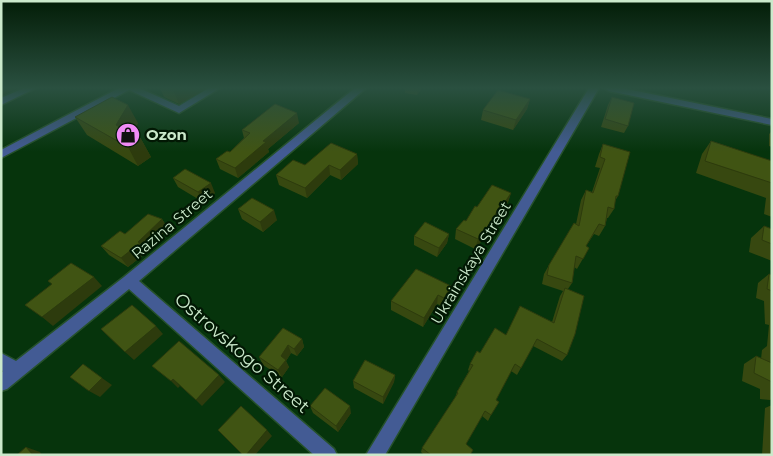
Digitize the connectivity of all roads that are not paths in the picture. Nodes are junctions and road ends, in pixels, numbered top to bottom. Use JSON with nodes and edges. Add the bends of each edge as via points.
{"nodes":[{"id":1,"x":86,"y":109,"type":"edge"},
{"id":2,"x":336,"y":109,"type":"edge"},
{"id":3,"x":581,"y":109,"type":"edge"},
{"id":4,"x":711,"y":109,"type":"edge"},
{"id":5,"x":772,"y":122,"type":"edge"},
{"id":6,"x":1,"y":155,"type":"edge"},
{"id":7,"x":130,"y":281,"type":"junction"},
{"id":8,"x":1,"y":361,"type":"edge"},
{"id":9,"x":17,"y":370,"type":"junction"},
{"id":10,"x":1,"y":383,"type":"edge"},
{"id":11,"x":328,"y":455,"type":"edge"},
{"id":12,"x":375,"y":455,"type":"edge"}],
"edges":[{"from":1,"to":6,"type":"street"},
{"from":2,"to":7,"type":"street","name":"Razina Street"},
{"from":3,"to":12,"type":"street","name":"Ukrainskaya Street"},
{"from":4,"to":5,"type":"street"},
{"from":7,"to":9,"type":"street","name":"Razina Street"},
{"from":7,"to":11,"type":"street","name":"Ostrovskogo Street"},
{"from":8,"to":9,"type":"street"},
{"from":9,"to":10,"type":"street","name":"Razina Street"}]}
